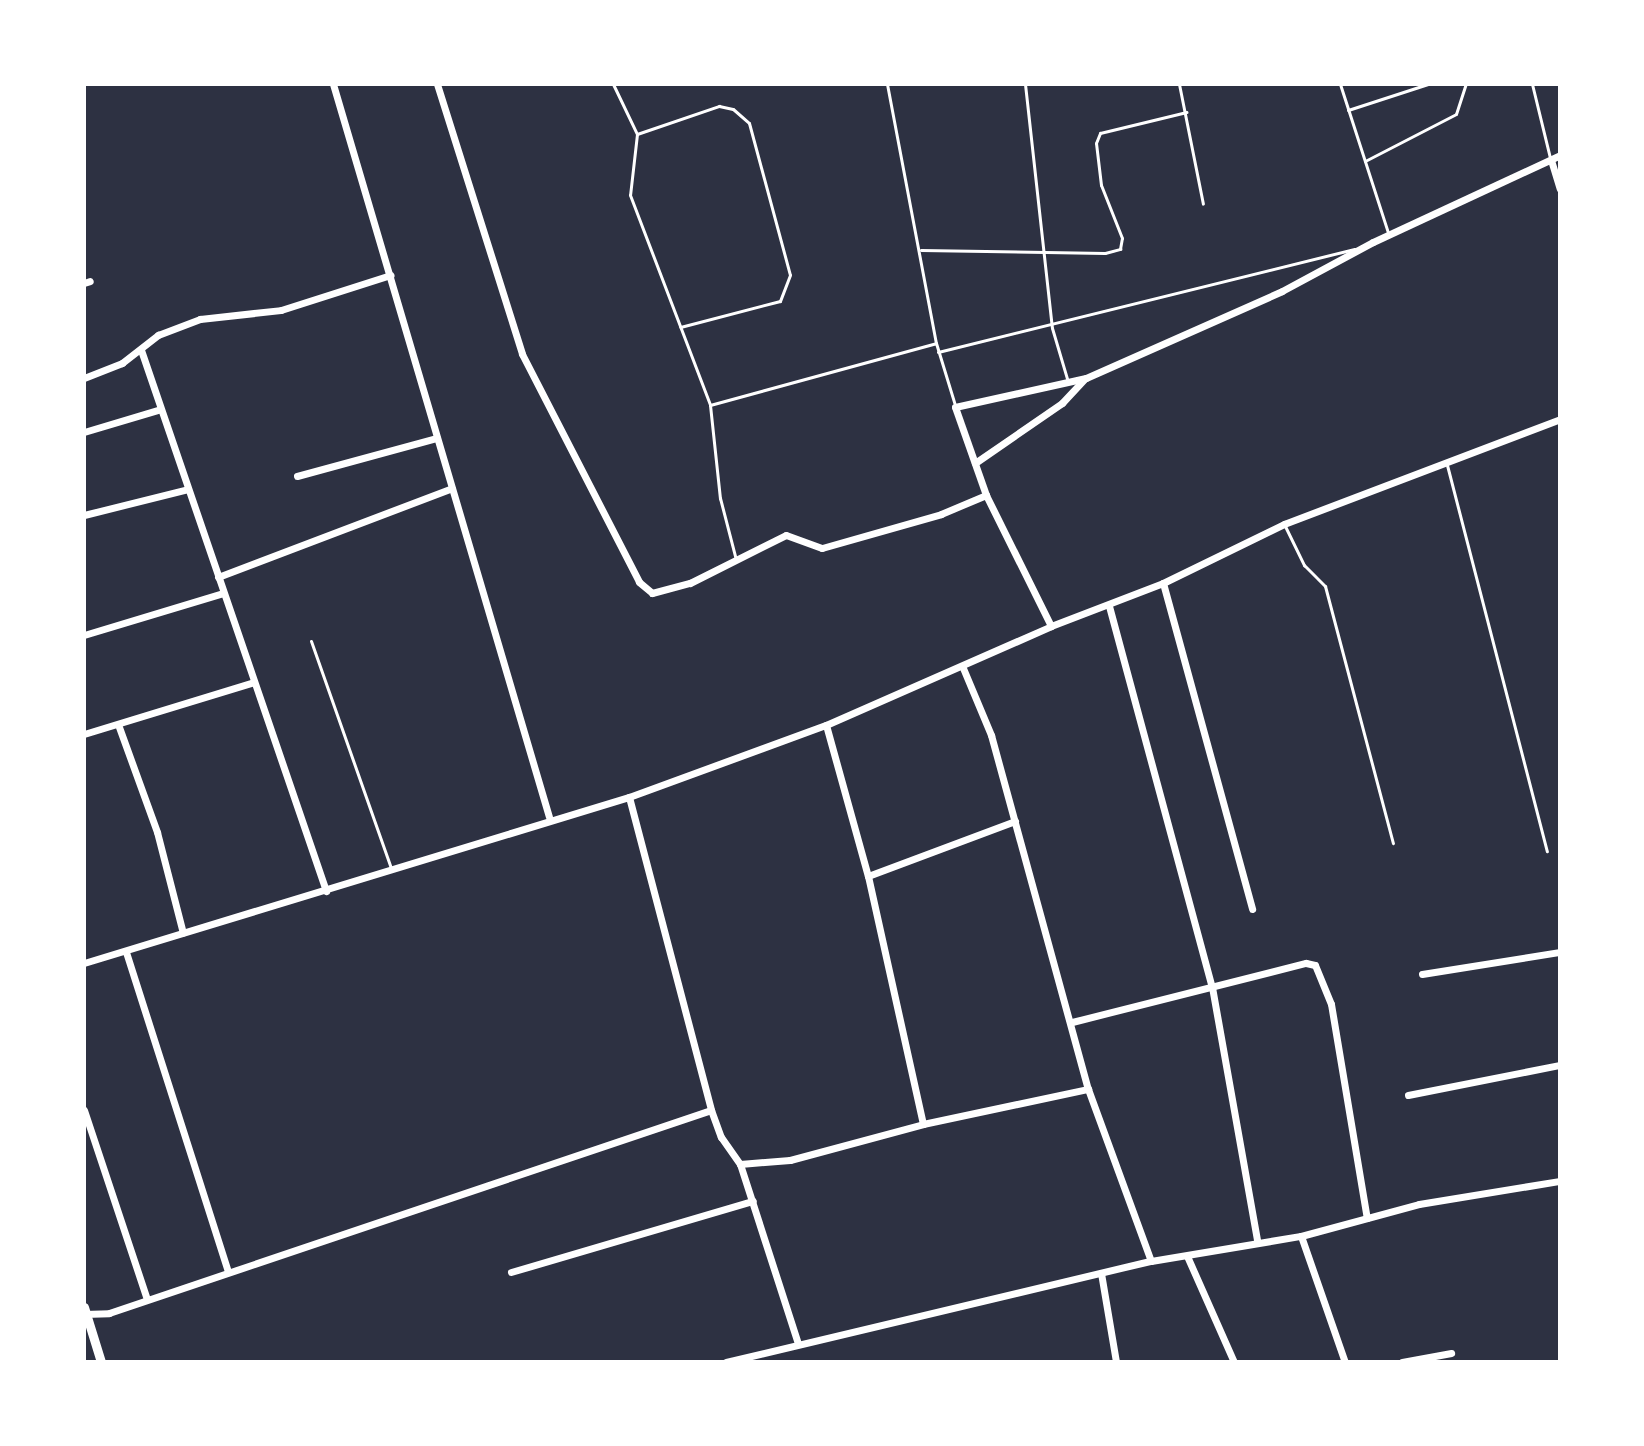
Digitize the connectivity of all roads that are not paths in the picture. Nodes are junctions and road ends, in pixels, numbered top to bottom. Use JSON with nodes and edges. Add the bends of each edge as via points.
{"nodes":[{"id":1,"x":333,"y":84,"type":"edge"},
{"id":2,"x":437,"y":84,"type":"edge"},
{"id":3,"x":613,"y":84,"type":"edge"},
{"id":4,"x":887,"y":84,"type":"edge"},
{"id":5,"x":1025,"y":84,"type":"edge"},
{"id":6,"x":1179,"y":84,"type":"edge"},
{"id":7,"x":1340,"y":84,"type":"edge"},
{"id":8,"x":1428,"y":84,"type":"edge"},
{"id":9,"x":1466,"y":84,"type":"edge"},
{"id":10,"x":1532,"y":84,"type":"edge"},
{"id":11,"x":1348,"y":110,"type":"junction"},
{"id":12,"x":1187,"y":112,"type":"junction"},
{"id":13,"x":637,"y":134,"type":"junction"},
{"id":14,"x":1560,"y":155,"type":"edge"},
{"id":15,"x":1551,"y":160,"type":"junction"},
{"id":16,"x":1365,"y":161,"type":"junction"},
{"id":17,"x":1560,"y":189,"type":"edge"},
{"id":18,"x":1203,"y":204,"type":"dead end"},
{"id":19,"x":1388,"y":235,"type":"junction"},
{"id":20,"x":1366,"y":246,"type":"junction"},
{"id":21,"x":921,"y":250,"type":"junction"},
{"id":22,"x":1042,"y":251,"type":"junction"},
{"id":23,"x":391,"y":275,"type":"junction"},
{"id":24,"x":679,"y":327,"type":"junction"},
{"id":25,"x":1052,"y":328,"type":"junction"},
{"id":26,"x":936,"y":343,"type":"junction"},
{"id":27,"x":141,"y":350,"type":"junction"},
{"id":28,"x":938,"y":352,"type":"junction"},
{"id":29,"x":84,"y":378,"type":"edge"},
{"id":30,"x":1086,"y":378,"type":"junction"},
{"id":31,"x":1068,"y":382,"type":"junction"},
{"id":32,"x":710,"y":405,"type":"junction"},
{"id":33,"x":955,"y":407,"type":"junction"},
{"id":34,"x":161,"y":409,"type":"junction"},
{"id":35,"x":1560,"y":419,"type":"edge"},
{"id":36,"x":84,"y":432,"type":"edge"},
{"id":37,"x":437,"y":438,"type":"junction"},
{"id":38,"x":1446,"y":461,"type":"junction"},
{"id":39,"x":975,"y":463,"type":"junction"},
{"id":40,"x":297,"y":476,"type":"dead end"},
{"id":41,"x":452,"y":488,"type":"junction"},
{"id":42,"x":188,"y":489,"type":"junction"},
{"id":43,"x":986,"y":495,"type":"junction"},
{"id":44,"x":84,"y":515,"type":"edge"},
{"id":45,"x":1284,"y":524,"type":"junction"},
{"id":46,"x":736,"y":560,"type":"junction"},
{"id":47,"x":218,"y":577,"type":"junction"},
{"id":48,"x":1163,"y":583,"type":"junction"},
{"id":49,"x":223,"y":593,"type":"junction"},
{"id":50,"x":1109,"y":606,"type":"junction"},
{"id":51,"x":1051,"y":626,"type":"junction"},
{"id":52,"x":84,"y":635,"type":"edge"},
{"id":53,"x":311,"y":641,"type":"dead end"},
{"id":54,"x":963,"y":668,"type":"junction"},
{"id":55,"x":251,"y":683,"type":"junction"},
{"id":56,"x":826,"y":725,"type":"junction"},
{"id":57,"x":119,"y":727,"type":"junction"},
{"id":58,"x":84,"y":734,"type":"edge"},
{"id":59,"x":629,"y":797,"type":"junction"},
{"id":60,"x":549,"y":817,"type":"junction"},
{"id":61,"x":1015,"y":821,"type":"junction"},
{"id":62,"x":1393,"y":843,"type":"dead end"},
{"id":63,"x":1547,"y":851,"type":"dead end"},
{"id":64,"x":391,"y":868,"type":"junction"},
{"id":65,"x":868,"y":876,"type":"junction"},
{"id":66,"x":326,"y":891,"type":"junction"},
{"id":67,"x":1252,"y":909,"type":"dead end"},
{"id":68,"x":183,"y":933,"type":"junction"},
{"id":69,"x":126,"y":952,"type":"junction"},
{"id":70,"x":1560,"y":952,"type":"edge"},
{"id":71,"x":84,"y":963,"type":"edge"},
{"id":72,"x":1422,"y":974,"type":"dead end"},
{"id":73,"x":1212,"y":987,"type":"junction"},
{"id":74,"x":1072,"y":1022,"type":"junction"},
{"id":75,"x":1560,"y":1065,"type":"edge"},
{"id":76,"x":1088,"y":1089,"type":"junction"},
{"id":77,"x":1408,"y":1095,"type":"dead end"},
{"id":78,"x":84,"y":1110,"type":"edge"},
{"id":79,"x":711,"y":1110,"type":"junction"},
{"id":80,"x":923,"y":1124,"type":"junction"},
{"id":81,"x":740,"y":1164,"type":"junction"},
{"id":82,"x":1560,"y":1181,"type":"edge"},
{"id":83,"x":753,"y":1201,"type":"junction"},
{"id":84,"x":1367,"y":1218,"type":"junction"},
{"id":85,"x":1301,"y":1236,"type":"junction"},
{"id":86,"x":1257,"y":1240,"type":"junction"},
{"id":87,"x":1187,"y":1256,"type":"junction"},
{"id":88,"x":1151,"y":1261,"type":"junction"},
{"id":89,"x":227,"y":1269,"type":"junction"},
{"id":90,"x":511,"y":1272,"type":"dead end"},
{"id":91,"x":1101,"y":1273,"type":"junction"},
{"id":92,"x":147,"y":1299,"type":"junction"},
{"id":93,"x":85,"y":1311,"type":"edge"},
{"id":94,"x":798,"y":1344,"type":"junction"},
{"id":95,"x":1451,"y":1353,"type":"dead end"},
{"id":96,"x":101,"y":1362,"type":"edge"},
{"id":97,"x":726,"y":1362,"type":"edge"},
{"id":98,"x":1116,"y":1362,"type":"edge"},
{"id":99,"x":1234,"y":1362,"type":"edge"},
{"id":100,"x":1345,"y":1362,"type":"edge"},
{"id":101,"x":1402,"y":1362,"type":"edge"}],
"edges":[{"from":1,"to":23,"type":"street"},
{"from":2,"to":46,"type":"street","via":[[522,354],[639,582],[660,594]]},
{"from":3,"to":13,"type":"lane"},
{"from":4,"to":21,"type":"lane"},
{"from":5,"to":22,"type":"lane"},
{"from":6,"to":12,"type":"lane"},
{"from":7,"to":11,"type":"lane"},
{"from":8,"to":11,"type":"lane"},
{"from":9,"to":16,"type":"lane","via":[[1456,114]]},
{"from":10,"to":15,"type":"lane"},
{"from":11,"to":16,"type":"lane"},
{"from":12,"to":18,"type":"lane"},
{"from":12,"to":22,"type":"lane","via":[[1100,133],[1096,143],[1101,185],[1122,238],[1120,249]]},
{"from":13,"to":24,"type":"lane","via":[[630,195]]},
{"from":13,"to":24,"type":"lane","via":[[719,106],[733,109],[749,123],[790,275],[780,301]]},
{"from":14,"to":15,"type":"street"},
{"from":15,"to":17,"type":"street"},
{"from":15,"to":19,"type":"street"},
{"from":16,"to":19,"type":"lane"},
{"from":19,"to":20,"type":"street"},
{"from":20,"to":25,"type":"lane"},
{"from":20,"to":30,"type":"street","via":[[1282,291]]},
{"from":21,"to":22,"type":"lane"},
{"from":21,"to":26,"type":"lane"},
{"from":22,"to":25,"type":"lane"},
{"from":23,"to":27,"type":"street","via":[[281,310],[210,316],[158,335]]},
{"from":23,"to":37,"type":"street"},
{"from":24,"to":32,"type":"lane"},
{"from":25,"to":28,"type":"lane"},
{"from":25,"to":31,"type":"lane"},
{"from":26,"to":28,"type":"lane"},
{"from":26,"to":32,"type":"lane"},
{"from":27,"to":29,"type":"street"},
{"from":27,"to":34,"type":"street"},
{"from":28,"to":33,"type":"lane"},
{"from":30,"to":31,"type":"street"},
{"from":30,"to":39,"type":"street","via":[[1054,409]]},
{"from":31,"to":33,"type":"street"},
{"from":32,"to":46,"type":"lane","via":[[720,498]]},
{"from":33,"to":39,"type":"street"},
{"from":34,"to":36,"type":"street"},
{"from":34,"to":42,"type":"street"},
{"from":35,"to":38,"type":"street"},
{"from":37,"to":40,"type":"street"},
{"from":37,"to":41,"type":"street"},
{"from":38,"to":45,"type":"street"},
{"from":38,"to":63,"type":"lane"},
{"from":39,"to":43,"type":"street"},
{"from":41,"to":47,"type":"street"},
{"from":41,"to":60,"type":"street"},
{"from":42,"to":44,"type":"street"},
{"from":42,"to":47,"type":"street"},
{"from":43,"to":46,"type":"street","via":[[941,514],[822,548],[786,535]]},
{"from":43,"to":51,"type":"street"},
{"from":45,"to":48,"type":"street"},
{"from":45,"to":62,"type":"lane","via":[[1304,565],[1325,586]]},
{"from":47,"to":49,"type":"street"},
{"from":48,"to":50,"type":"street"},
{"from":48,"to":67,"type":"street"},
{"from":49,"to":52,"type":"street"},
{"from":49,"to":55,"type":"street"},
{"from":50,"to":51,"type":"street"},
{"from":50,"to":73,"type":"street"},
{"from":51,"to":54,"type":"street"},
{"from":53,"to":64,"type":"lane"},
{"from":54,"to":56,"type":"street"},
{"from":54,"to":61,"type":"street","via":[[991,735]]},
{"from":55,"to":57,"type":"street"},
{"from":55,"to":66,"type":"street"},
{"from":56,"to":59,"type":"street"},
{"from":56,"to":65,"type":"street"},
{"from":57,"to":58,"type":"street"},
{"from":57,"to":68,"type":"street","via":[[157,832]]},
{"from":59,"to":60,"type":"street"},
{"from":59,"to":79,"type":"street"},
{"from":60,"to":64,"type":"street"},
{"from":61,"to":65,"type":"street"},
{"from":61,"to":74,"type":"street"},
{"from":64,"to":66,"type":"street"},
{"from":65,"to":80,"type":"street"},
{"from":66,"to":68,"type":"street"},
{"from":68,"to":69,"type":"street"},
{"from":69,"to":71,"type":"street"},
{"from":69,"to":89,"type":"street"},
{"from":70,"to":72,"type":"street"},
{"from":73,"to":74,"type":"street"},
{"from":73,"to":84,"type":"street","via":[[1315,965],[1331,1004]]},
{"from":73,"to":86,"type":"street"},
{"from":74,"to":76,"type":"street"},
{"from":75,"to":77,"type":"street"},
{"from":76,"to":80,"type":"street"},
{"from":76,"to":88,"type":"street"},
{"from":78,"to":92,"type":"street"},
{"from":79,"to":81,"type":"street"},
{"from":79,"to":89,"type":"street"},
{"from":80,"to":81,"type":"street","via":[[790,1160]]},
{"from":81,"to":83,"type":"street"},
{"from":82,"to":84,"type":"street"},
{"from":83,"to":90,"type":"street"},
{"from":83,"to":94,"type":"street"},
{"from":84,"to":85,"type":"street"},
{"from":85,"to":86,"type":"street"},
{"from":85,"to":100,"type":"street"},
{"from":86,"to":87,"type":"street"},
{"from":87,"to":88,"type":"street"},
{"from":87,"to":99,"type":"street"},
{"from":88,"to":91,"type":"street"},
{"from":89,"to":92,"type":"street"},
{"from":91,"to":94,"type":"street"},
{"from":91,"to":98,"type":"street"},
{"from":92,"to":93,"type":"street","via":[[106,1314]]},
{"from":93,"to":96,"type":"street"},
{"from":94,"to":97,"type":"street"},
{"from":95,"to":101,"type":"street"}]}
